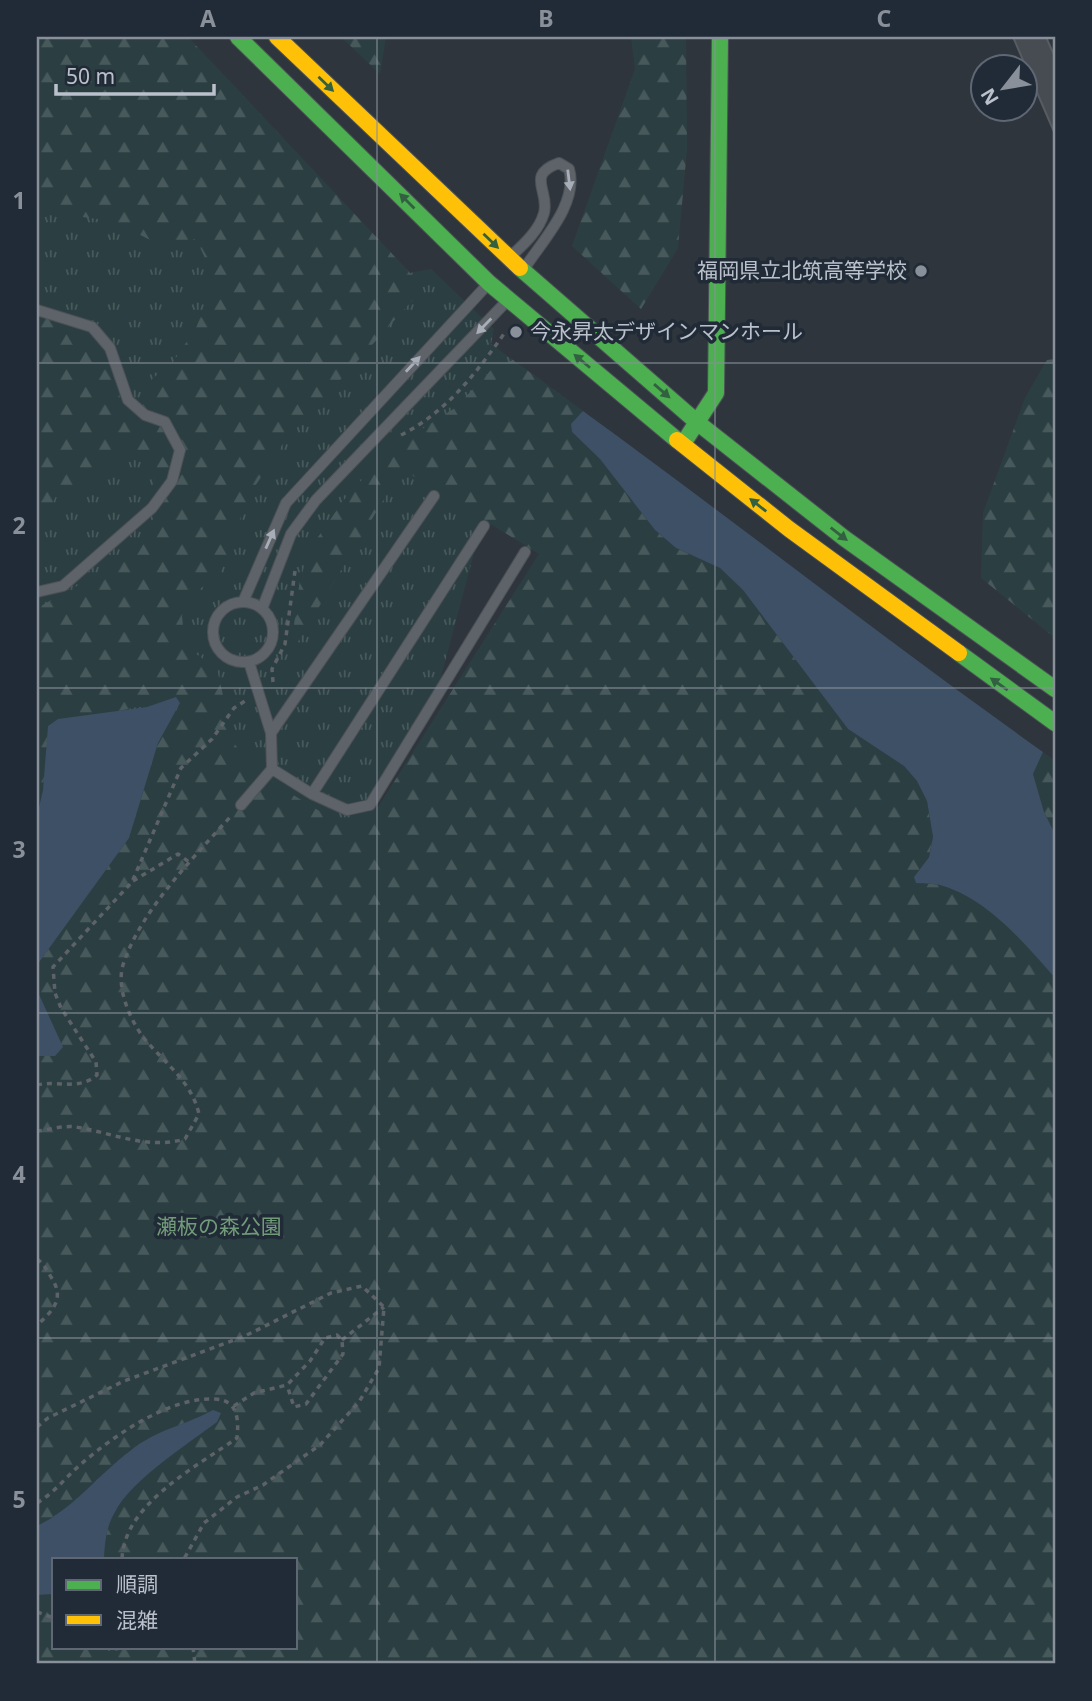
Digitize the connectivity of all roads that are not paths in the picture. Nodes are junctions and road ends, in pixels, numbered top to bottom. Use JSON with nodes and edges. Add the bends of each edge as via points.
{"nodes":[{"id":1,"x":238,"y":37,"type":"edge"},
{"id":2,"x":277,"y":37,"type":"edge"},
{"id":3,"x":720,"y":37,"type":"edge"},
{"id":4,"x":499,"y":271,"type":"junction"},
{"id":5,"x":520,"y":284,"type":"junction"},
{"id":6,"x":37,"y":310,"type":"edge"},
{"id":7,"x":698,"y":423,"type":"junction"},
{"id":8,"x":681,"y":444,"type":"junction"},
{"id":9,"x":433,"y":496,"type":"dead end"},
{"id":10,"x":484,"y":526,"type":"dead end"},
{"id":11,"x":525,"y":552,"type":"dead end"},
{"id":12,"x":37,"y":592,"type":"edge"},
{"id":13,"x":243,"y":602,"type":"junction"},
{"id":14,"x":262,"y":609,"type":"junction"},
{"id":15,"x":249,"y":662,"type":"junction"},
{"id":16,"x":1055,"y":689,"type":"edge"},
{"id":17,"x":1055,"y":723,"type":"edge"},
{"id":18,"x":271,"y":733,"type":"junction"},
{"id":19,"x":272,"y":769,"type":"junction"},
{"id":20,"x":312,"y":794,"type":"junction"},
{"id":21,"x":241,"y":805,"type":"road end"}],
"edges":[{"from":4,"to":1,"type":"street","one_way":true},
{"from":2,"to":4,"type":"street","one_way":true},
{"from":3,"to":7,"type":"street","via":[[716,393]]},
{"from":4,"to":5,"type":"street"},
{"from":4,"to":5,"type":"street"},
{"from":4,"to":5,"type":"lane","one_way":true,"via":[[544,215],[541,177],[547,167],[559,163],[569,169],[570,196]]},
{"from":13,"to":4,"type":"lane","one_way":true,"via":[[286,503]]},
{"from":5,"to":7,"type":"street","one_way":true},
{"from":8,"to":5,"type":"street","one_way":true},
{"from":5,"to":14,"type":"lane","one_way":true,"via":[[316,500],[291,534]]},
{"from":6,"to":12,"type":"lane","via":[[92,327],[110,348],[128,400],[145,415],[165,422],[180,450],[172,481],[152,508],[63,586]]},
{"from":7,"to":8,"type":"street"},
{"from":7,"to":16,"type":"street","one_way":true,"via":[[844,538]]},
{"from":17,"to":8,"type":"street","one_way":true,"via":[[789,529]]},
{"from":9,"to":18,"type":"lane"},
{"from":10,"to":20,"type":"lane"},
{"from":11,"to":20,"type":"lane","via":[[370,804],[347,810]]},
{"from":13,"to":14,"type":"lane"},
{"from":13,"to":15,"type":"lane","via":[[223,608],[212,637],[222,655]]},
{"from":14,"to":15,"type":"lane","via":[[273,635],[265,653]]},
{"from":15,"to":18,"type":"lane"},
{"from":18,"to":19,"type":"lane"},
{"from":19,"to":20,"type":"lane"},
{"from":19,"to":21,"type":"lane"}]}
